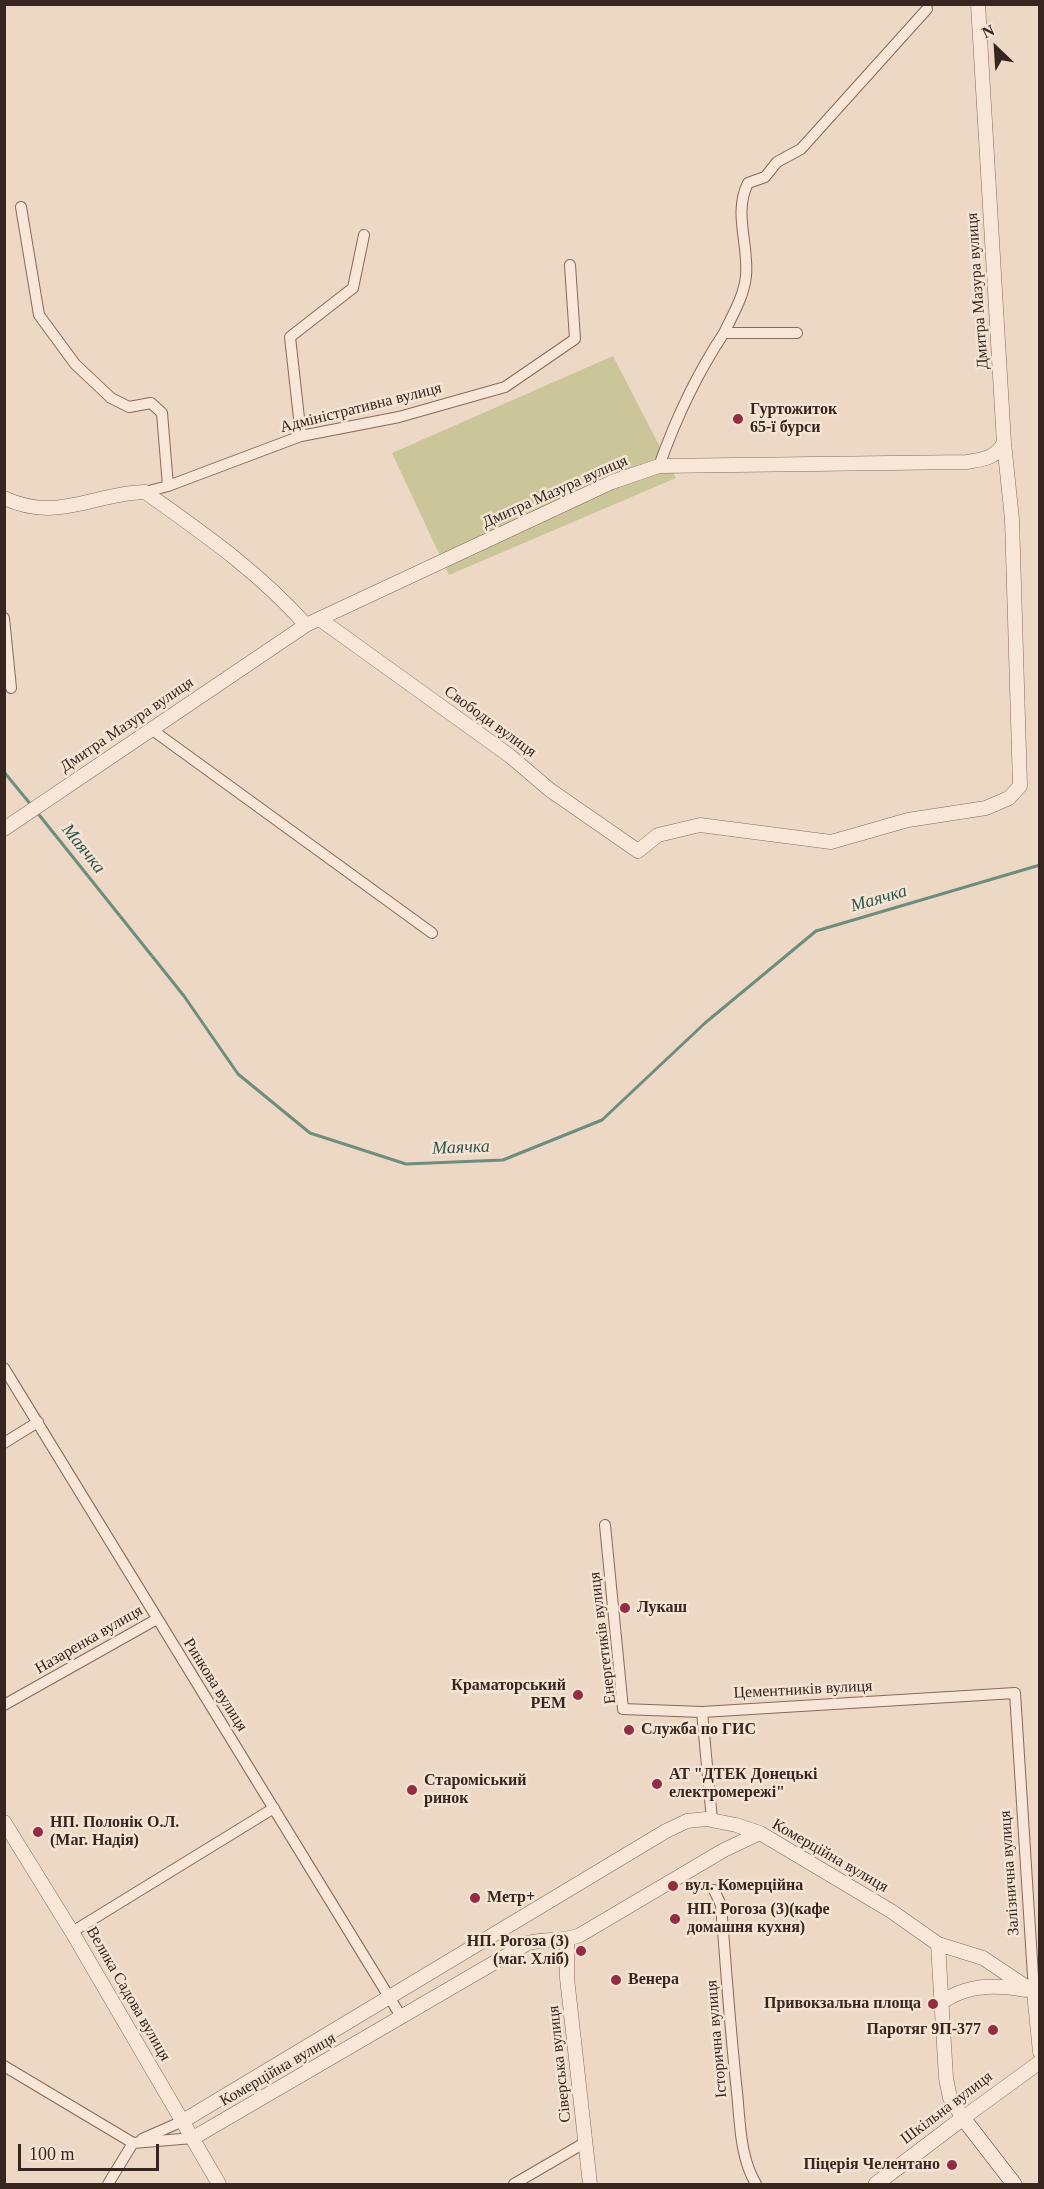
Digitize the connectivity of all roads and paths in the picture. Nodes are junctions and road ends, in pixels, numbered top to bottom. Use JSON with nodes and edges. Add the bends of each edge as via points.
{"nodes":[{"id":1,"x":978,"y":4,"type":"edge"},
{"id":2,"x":927,"y":9,"type":"dead end"},
{"id":3,"x":21,"y":207,"type":"dead end"},
{"id":4,"x":364,"y":235,"type":"dead end"},
{"id":5,"x":570,"y":266,"type":"dead end"},
{"id":6,"x":724,"y":333,"type":"junction"},
{"id":7,"x":797,"y":333,"type":"dead end"},
{"id":8,"x":301,"y":436,"type":"junction"},
{"id":9,"x":1004,"y":443,"type":"junction"},
{"id":10,"x":659,"y":466,"type":"junction"},
{"id":11,"x":168,"y":486,"type":"junction"},
{"id":12,"x":145,"y":492,"type":"junction"},
{"id":13,"x":4,"y":498,"type":"edge"},
{"id":14,"x":4,"y":618,"type":"edge"},
{"id":15,"x":321,"y":620,"type":"junction"},
{"id":16,"x":306,"y":625,"type":"junction"},
{"id":17,"x":11,"y":688,"type":"dead end"},
{"id":18,"x":151,"y":729,"type":"junction"},
{"id":19,"x":7,"y":827,"type":"edge"},
{"id":20,"x":432,"y":933,"type":"dead end"},
{"id":21,"x":4,"y":1368,"type":"edge"},
{"id":22,"x":38,"y":1422,"type":"junction"},
{"id":23,"x":4,"y":1443,"type":"edge"},
{"id":24,"x":605,"y":1525,"type":"dead end"},
{"id":25,"x":156,"y":1619,"type":"junction"},
{"id":26,"x":1015,"y":1693,"type":"joint"},
{"id":27,"x":4,"y":1705,"type":"edge"},
{"id":28,"x":702,"y":1712,"type":"junction"},
{"id":29,"x":274,"y":1808,"type":"junction"},
{"id":30,"x":712,"y":1820,"type":"junction"},
{"id":31,"x":4,"y":1822,"type":"edge"},
{"id":32,"x":760,"y":1833,"type":"junction"},
{"id":33,"x":714,"y":1890,"type":"dead end"},
{"id":34,"x":72,"y":1932,"type":"junction"},
{"id":35,"x":567,"y":1939,"type":"junction"},
{"id":36,"x":939,"y":1944,"type":"junction"},
{"id":37,"x":1034,"y":1992,"type":"junction"},
{"id":38,"x":390,"y":1997,"type":"junction"},
{"id":39,"x":941,"y":2003,"type":"junction"},
{"id":40,"x":402,"y":2018,"type":"junction"},
{"id":41,"x":337,"y":2028,"type":"junction"},
{"id":42,"x":349,"y":2048,"type":"junction"},
{"id":43,"x":1040,"y":2052,"type":"edge"},
{"id":44,"x":1040,"y":2062,"type":"edge"},
{"id":45,"x":6,"y":2070,"type":"edge"},
{"id":46,"x":963,"y":2118,"type":"junction"},
{"id":47,"x":183,"y":2121,"type":"junction"},
{"id":48,"x":193,"y":2138,"type":"junction"},
{"id":49,"x":586,"y":2142,"type":"junction"},
{"id":50,"x":133,"y":2143,"type":"junction"},
{"id":51,"x":108,"y":2184,"type":"edge"},
{"id":52,"x":219,"y":2184,"type":"edge"},
{"id":53,"x":514,"y":2184,"type":"edge"},
{"id":54,"x":590,"y":2184,"type":"edge"},
{"id":55,"x":756,"y":2184,"type":"edge"},
{"id":56,"x":876,"y":2184,"type":"edge"},
{"id":57,"x":1014,"y":2184,"type":"edge"}],
"edges":[{"from":1,"to":9,"type":"street","name":"Дмитра Мазура вулиця"},
{"from":2,"to":6,"type":"street","via":[[801,149],[777,162],[765,177],[748,183],[740,214],[746,275],[742,295]]},
{"from":3,"to":11,"type":"street","via":[[39,315],[75,364],[111,398],[129,407],[151,403],[162,413]]},
{"from":4,"to":8,"type":"street","via":[[353,288],[290,337]]},
{"from":5,"to":8,"type":"street","name":"Адміністративна вулиця","via":[[575,339],[505,387],[399,417]]},
{"from":6,"to":7,"type":"street"},
{"from":6,"to":10,"type":"street","via":[[699,371]]},
{"from":8,"to":11,"type":"street","name":"Адміністративна вулиця"},
{"from":9,"to":10,"type":"street","name":"Дмитра Мазура вулиця","via":[[989,459],[967,462]]},
{"from":9,"to":15,"type":"street","name":"Свободи вулиця","via":[[1012,519],[1020,786],[1016,793],[986,808],[908,820],[831,842],[700,825],[658,835],[638,851]]},
{"from":10,"to":15,"type":"street","name":"Дмитра Мазура вулиця","via":[[591,491]]},
{"from":11,"to":12,"type":"street","name":"Адміністративна вулиця"},
{"from":12,"to":13,"type":"street","name":"Адміністративна вулиця","via":[[67,508],[24,508]]},
{"from":12,"to":16,"type":"street","via":[[241,560]]},
{"from":14,"to":17,"type":"street"},
{"from":15,"to":16,"type":"street","name":"Дмитра Мазура вулиця"},
{"from":16,"to":18,"type":"street","name":"Дмитра Мазура вулиця"},
{"from":18,"to":19,"type":"street","name":"Дмитра Мазура вулиця"},
{"from":18,"to":20,"type":"street"},
{"from":21,"to":22,"type":"street","name":"Ринкова вулиця"},
{"from":22,"to":23,"type":"street"},
{"from":22,"to":25,"type":"street","name":"Ринкова вулиця"},
{"from":24,"to":28,"type":"street","name":"Енергетиків вулиця","via":[[623,1709]]},
{"from":25,"to":27,"type":"street","name":"Назаренка вулиця"},
{"from":25,"to":29,"type":"street","name":"Ринкова вулиця"},
{"from":26,"to":28,"type":"street","name":"Цементників вулиця"},
{"from":26,"to":37,"type":"street","name":"Залізнична вулиця"},
{"from":28,"to":30,"type":"street"},
{"from":29,"to":34,"type":"street"},
{"from":29,"to":38,"type":"street","name":"Ринкова вулиця"},
{"from":30,"to":32,"type":"street","name":"Комерційна вулиця"},
{"from":30,"to":38,"type":"street","name":"Комерційна вулиця","via":[[687,1821],[666,1831]]},
{"from":31,"to":34,"type":"street","name":"Велика Садова вулиця"},
{"from":32,"to":35,"type":"street","name":"Комерційна вулиця","via":[[731,1846],[586,1932]]},
{"from":32,"to":36,"type":"street","name":"Комерційна вулиця"},
{"from":33,"to":55,"type":"street","name":"Історична вулиця","via":[[721,1905],[742,2139],[748,2171]]},
{"from":34,"to":47,"type":"street","name":"Велика Садова вулиця"},
{"from":35,"to":40,"type":"street","name":"Комерційна вулиця","via":[[528,1943]]},
{"from":35,"to":49,"type":"street","name":"Сіверська вулиця","via":[[567,1978]]},
{"from":36,"to":37,"type":"street","name":"Комерційна вулиця","via":[[983,1958]]},
{"from":36,"to":39,"type":"street"},
{"from":37,"to":39,"type":"street","via":[[988,1987],[957,1993]]},
{"from":37,"to":43,"type":"street","name":"Залізнична вулиця"},
{"from":38,"to":40,"type":"street","name":"Ринкова вулиця"},
{"from":38,"to":41,"type":"street","name":"Комерційна вулиця"},
{"from":39,"to":46,"type":"street","via":[[946,2078],[950,2098]]},
{"from":40,"to":42,"type":"street","name":"Комерційна вулиця"},
{"from":41,"to":42,"type":"street"},
{"from":41,"to":47,"type":"street","name":"Комерційна вулиця"},
{"from":42,"to":48,"type":"street","name":"Комерційна вулиця"},
{"from":44,"to":46,"type":"street","name":"Шкільна вулиця"},
{"from":45,"to":50,"type":"street"},
{"from":46,"to":56,"type":"main road","name":"Шкільна вулиця"},
{"from":46,"to":57,"type":"main road"},
{"from":47,"to":48,"type":"street","name":"Велика Садова вулиця"},
{"from":47,"to":50,"type":"street","name":"Комерційна вулиця"},
{"from":48,"to":50,"type":"street","name":"Комерційна вулиця"},
{"from":48,"to":52,"type":"street","name":"Велика Садова вулиця"},
{"from":49,"to":53,"type":"street"},
{"from":49,"to":54,"type":"street","name":"Сіверська вулиця"},
{"from":50,"to":51,"type":"street"}]}
